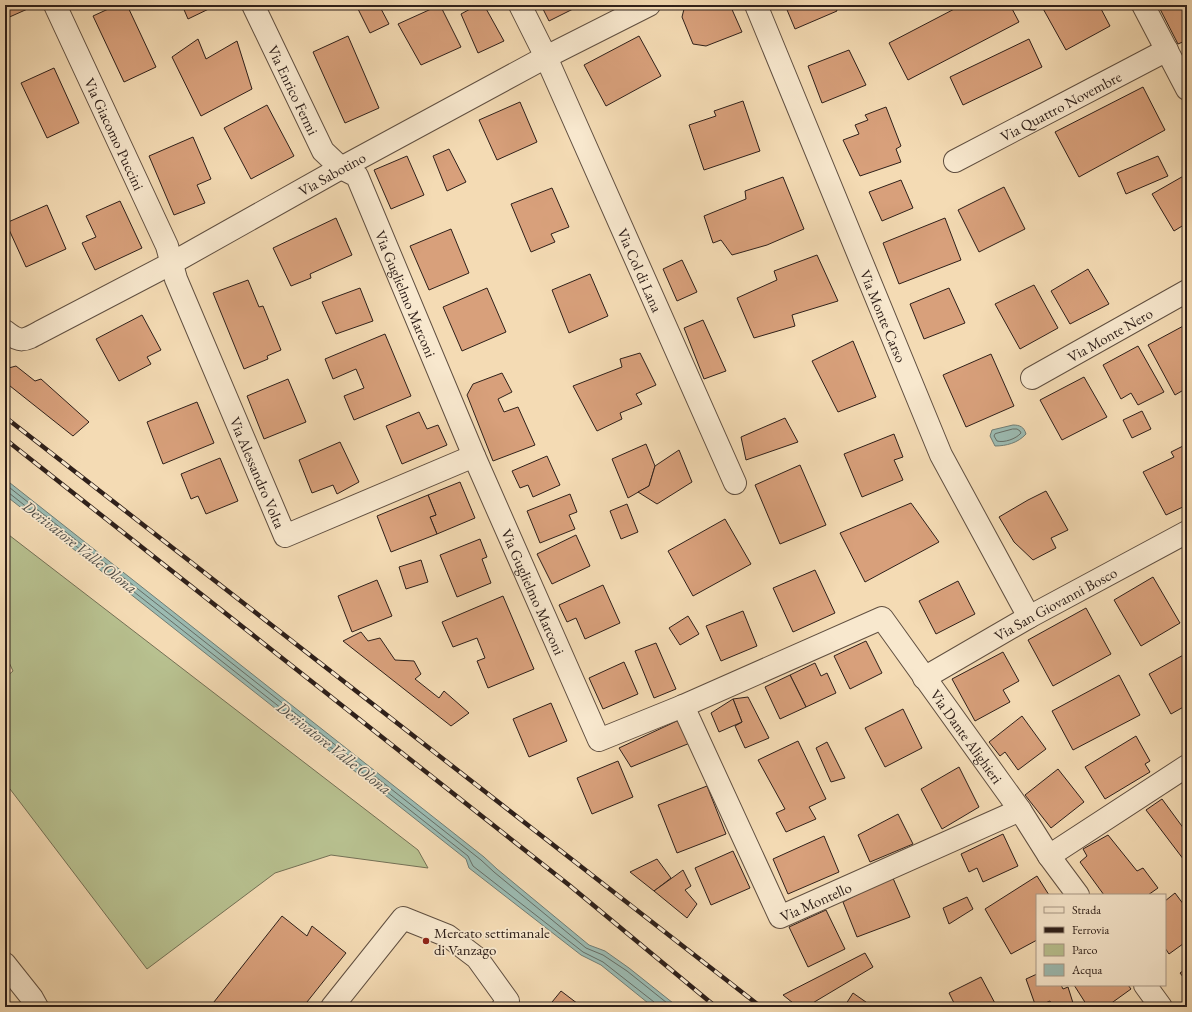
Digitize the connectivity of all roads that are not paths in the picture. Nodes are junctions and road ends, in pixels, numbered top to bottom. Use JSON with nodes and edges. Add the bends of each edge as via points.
{"nodes":[{"id":1,"x":55,"y":5,"type":"edge"},
{"id":2,"x":254,"y":5,"type":"edge"},
{"id":3,"x":520,"y":5,"type":"edge"},
{"id":4,"x":648,"y":5,"type":"edge"},
{"id":5,"x":756,"y":5,"type":"edge"},
{"id":6,"x":1143,"y":5,"type":"edge"},
{"id":7,"x":1167,"y":50,"type":"junction"},
{"id":8,"x":546,"y":58,"type":"junction"},
{"id":9,"x":1187,"y":88,"type":"edge"},
{"id":10,"x":955,"y":161,"type":"dead end"},
{"id":11,"x":341,"y":168,"type":"junction"},
{"id":12,"x":172,"y":263,"type":"junction"},
{"id":13,"x":1187,"y":291,"type":"edge"},
{"id":14,"x":10,"y":335,"type":"edge"},
{"id":15,"x":1032,"y":378,"type":"dead end"},
{"id":16,"x":474,"y":456,"type":"junction"},
{"id":17,"x":735,"y":483,"type":"dead end"},
{"id":18,"x":1187,"y":532,"type":"edge"},
{"id":19,"x":1029,"y":617,"type":"junction"},
{"id":20,"x":882,"y":618,"type":"joint"},
{"id":21,"x":924,"y":678,"type":"junction"},
{"id":22,"x":683,"y":706,"type":"junction"},
{"id":23,"x":1187,"y":766,"type":"edge"},
{"id":24,"x":1020,"y":810,"type":"junction"},
{"id":25,"x":1049,"y":856,"type":"junction"},
{"id":26,"x":1077,"y":894,"type":"edge"},
{"id":27,"x":5,"y":964,"type":"edge"},
{"id":28,"x":1146,"y":986,"type":"edge"},
{"id":29,"x":34,"y":1003,"type":"edge"},
{"id":30,"x":332,"y":1007,"type":"edge"},
{"id":31,"x":503,"y":1007,"type":"edge"},
{"id":32,"x":1161,"y":1007,"type":"edge"}],
"edges":[{"from":1,"to":12,"type":"street","name":"Via Giacomo Puccini","via":[[167,246]]},
{"from":2,"to":11,"type":"street","name":"Via Enrico Fermi","via":[[323,151]]},
{"from":3,"to":8,"type":"street","name":"Via Col di Lana"},
{"from":4,"to":8,"type":"street","name":"Via Sabotino"},
{"from":5,"to":19,"type":"street","name":"Via Monte Carso","via":[[941,455]]},
{"from":6,"to":7,"type":"street"},
{"from":7,"to":9,"type":"street"},
{"from":7,"to":10,"type":"street","name":"Via Quattro Novembre"},
{"from":8,"to":11,"type":"street","name":"Via Sabotino"},
{"from":8,"to":17,"type":"street","name":"Via Col di Lana"},
{"from":11,"to":12,"type":"street","name":"Via Sabotino"},
{"from":11,"to":16,"type":"street","name":"Via Guglielmo Marconi","via":[[357,176]]},
{"from":12,"to":14,"type":"street","name":"Via Sabotino","via":[[27,339]]},
{"from":12,"to":16,"type":"street","name":"Via Alessandro Volta","via":[[176,279],[285,536]]},
{"from":13,"to":15,"type":"street","name":"Via Monte Nero"},
{"from":16,"to":22,"type":"street","name":"Via Guglielmo Marconi","via":[[599,740]]},
{"from":18,"to":19,"type":"street","name":"Via San Giovanni Bosco"},
{"from":19,"to":21,"type":"street","name":"Via San Giovanni Bosco"},
{"from":20,"to":21,"type":"street","name":"Via Dante Alighieri"},
{"from":20,"to":22,"type":"street","name":"Via Guglielmo Marconi"},
{"from":21,"to":24,"type":"street","name":"Via Dante Alighieri"},
{"from":22,"to":24,"type":"street","name":"Via Montello","via":[[780,917]]},
{"from":23,"to":25,"type":"street"},
{"from":24,"to":25,"type":"street","name":"Via Dante Alighieri"},
{"from":25,"to":26,"type":"street","name":"Via Dante Alighieri"},
{"from":27,"to":29,"type":"street"},
{"from":28,"to":32,"type":"street"},
{"from":30,"to":31,"type":"street","via":[[404,918],[448,936],[477,958],[508,1001]]}]}
